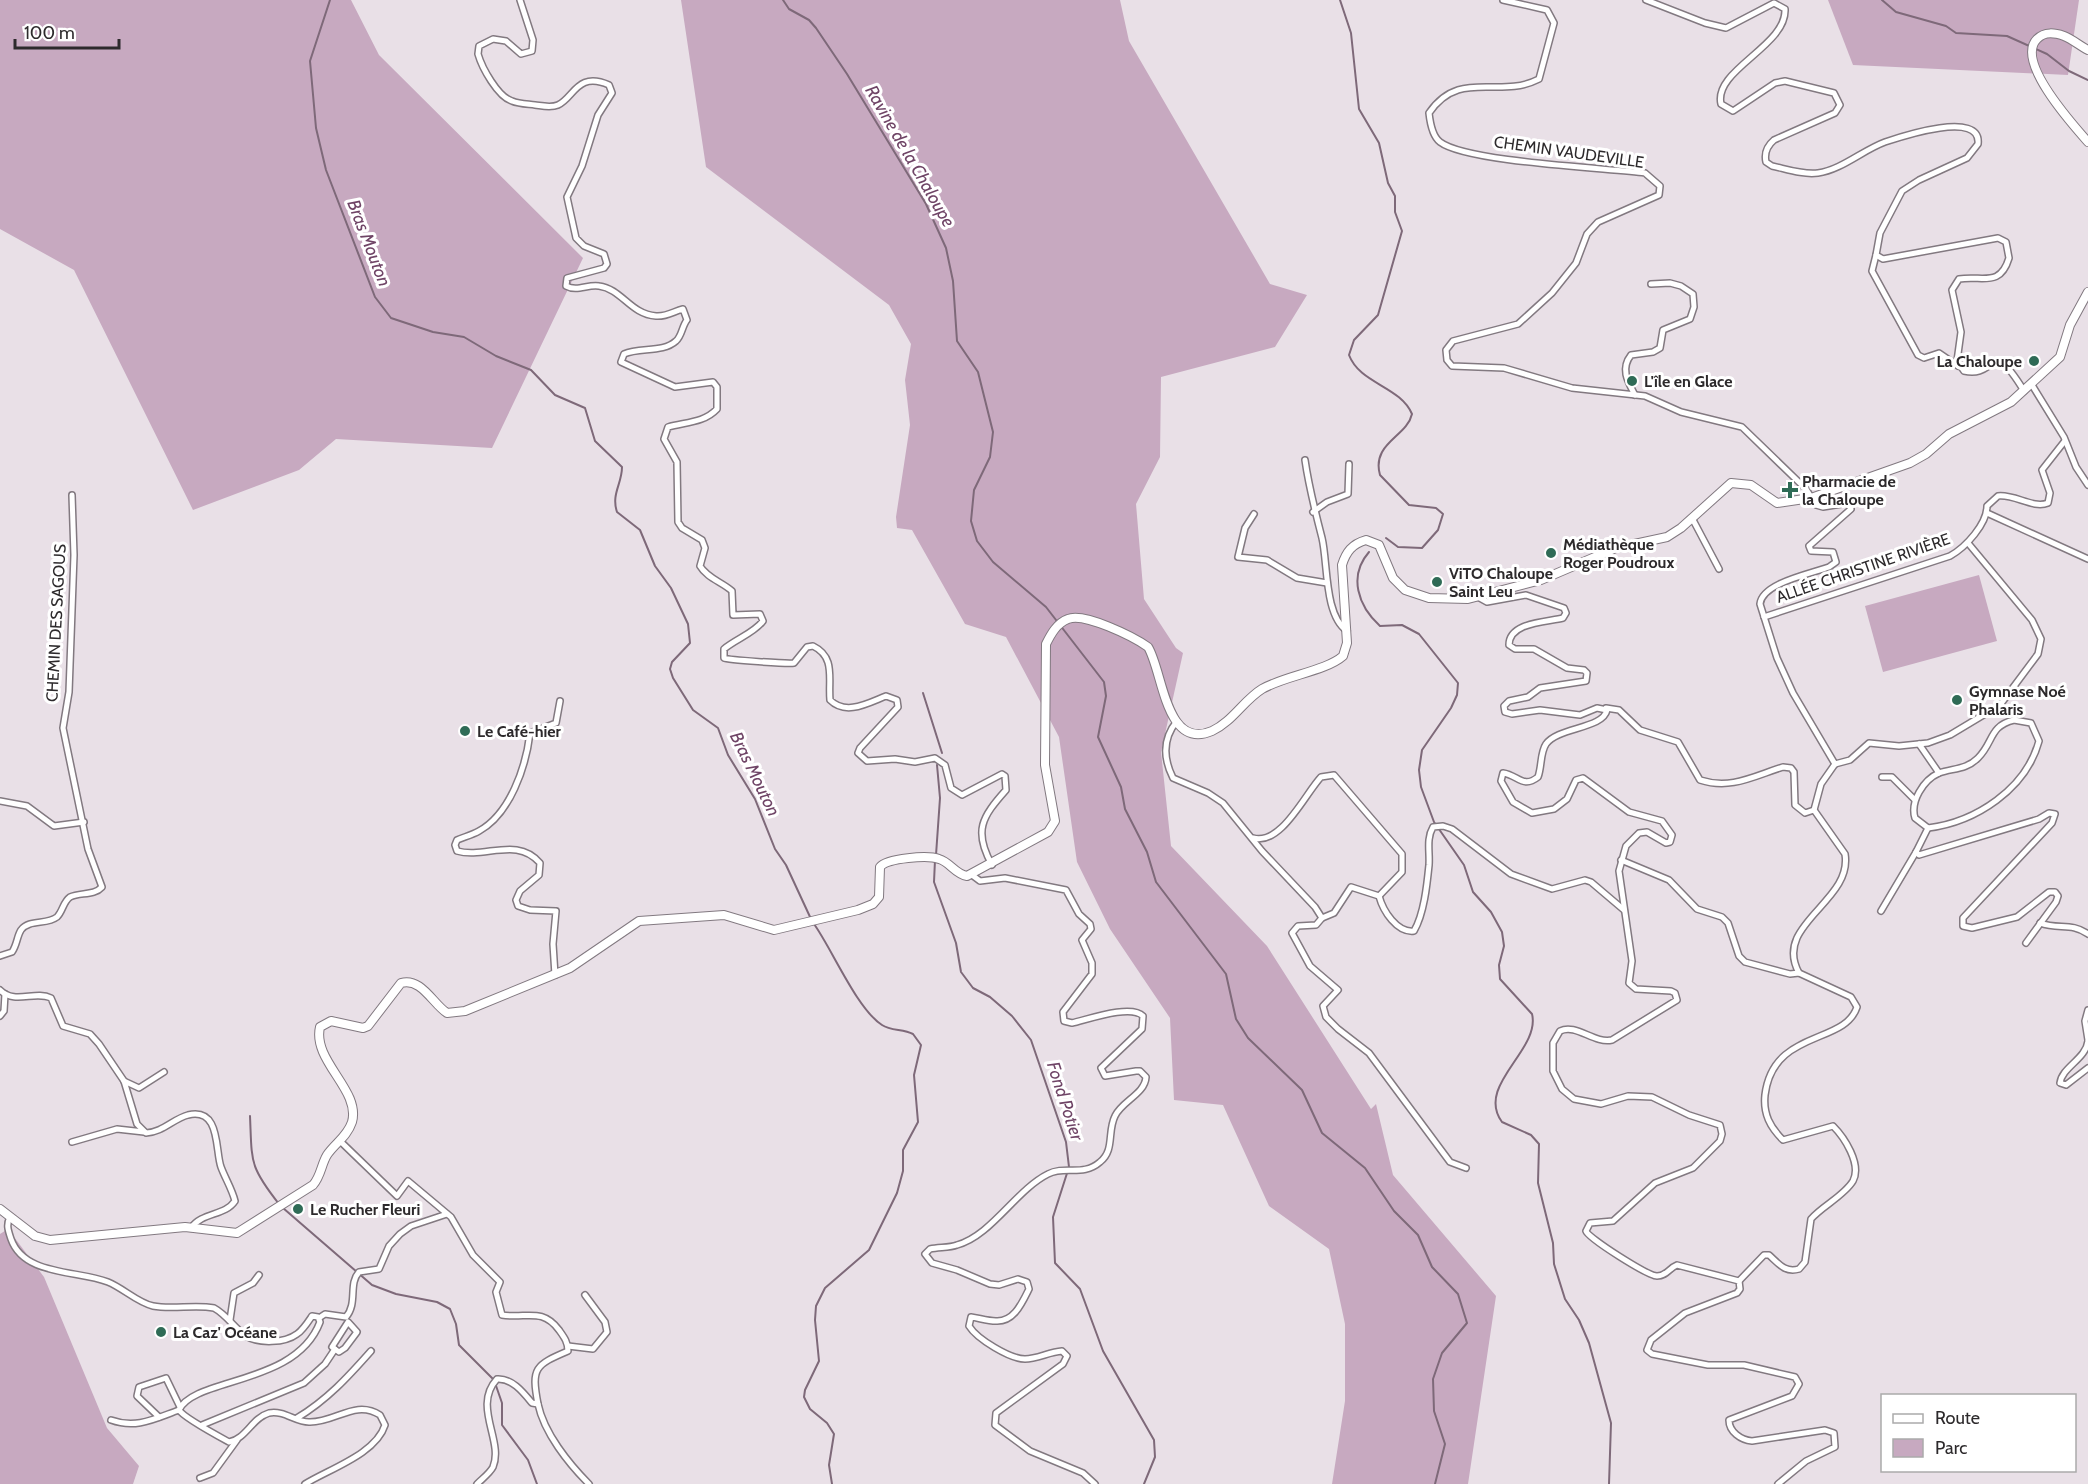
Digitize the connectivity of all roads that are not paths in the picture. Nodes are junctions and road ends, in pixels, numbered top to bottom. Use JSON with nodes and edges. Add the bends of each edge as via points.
{"nodes":[{"id":1,"x":520,"y":0,"type":"edge"},
{"id":2,"x":1503,"y":0,"type":"edge"},
{"id":3,"x":1646,"y":0,"type":"edge"},
{"id":4,"x":2088,"y":50,"type":"edge"},
{"id":5,"x":2088,"y":142,"type":"edge"},
{"id":6,"x":1876,"y":255,"type":"junction"},
{"id":7,"x":1651,"y":284,"type":"dead end"},
{"id":8,"x":2088,"y":292,"type":"edge"},
{"id":9,"x":1959,"y":367,"type":"junction"},
{"id":10,"x":2032,"y":385,"type":"junction"},
{"id":11,"x":2025,"y":391,"type":"junction"},
{"id":12,"x":1635,"y":395,"type":"junction"},
{"id":13,"x":2064,"y":442,"type":"junction"},
{"id":14,"x":1305,"y":460,"type":"dead end"},
{"id":15,"x":1349,"y":464,"type":"dead end"},
{"id":16,"x":2088,"y":484,"type":"edge"},
{"id":17,"x":72,"y":495,"type":"dead end"},
{"id":18,"x":1811,"y":498,"type":"junction"},
{"id":19,"x":1313,"y":512,"type":"junction"},
{"id":20,"x":1987,"y":513,"type":"junction"},
{"id":21,"x":1254,"y":514,"type":"dead end"},
{"id":22,"x":1692,"y":518,"type":"junction"},
{"id":23,"x":1968,"y":543,"type":"junction"},
{"id":24,"x":2088,"y":559,"type":"edge"},
{"id":25,"x":1719,"y":569,"type":"dead end"},
{"id":26,"x":1327,"y":583,"type":"junction"},
{"id":27,"x":1478,"y":597,"type":"junction"},
{"id":28,"x":1764,"y":617,"type":"junction"},
{"id":29,"x":1347,"y":631,"type":"junction"},
{"id":30,"x":560,"y":701,"type":"dead end"},
{"id":31,"x":1606,"y":708,"type":"junction"},
{"id":32,"x":1177,"y":721,"type":"junction"},
{"id":33,"x":1919,"y":744,"type":"junction"},
{"id":34,"x":1835,"y":764,"type":"junction"},
{"id":35,"x":1939,"y":773,"type":"junction"},
{"id":36,"x":1882,"y":777,"type":"dead end"},
{"id":37,"x":1915,"y":800,"type":"junction"},
{"id":38,"x":0,"y":801,"type":"edge"},
{"id":39,"x":1814,"y":810,"type":"junction"},
{"id":40,"x":84,"y":822,"type":"junction"},
{"id":41,"x":1928,"y":828,"type":"junction"},
{"id":42,"x":1251,"y":837,"type":"junction"},
{"id":43,"x":1916,"y":852,"type":"junction"},
{"id":44,"x":1621,"y":860,"type":"junction"},
{"id":45,"x":993,"y":865,"type":"junction"},
{"id":46,"x":972,"y":875,"type":"junction"},
{"id":47,"x":1379,"y":896,"type":"junction"},
{"id":48,"x":1623,"y":910,"type":"junction"},
{"id":49,"x":1881,"y":911,"type":"dead end"},
{"id":50,"x":1322,"y":918,"type":"junction"},
{"id":51,"x":2040,"y":923,"type":"junction"},
{"id":52,"x":2088,"y":934,"type":"edge"},
{"id":53,"x":2026,"y":943,"type":"dead end"},
{"id":54,"x":0,"y":956,"type":"edge"},
{"id":55,"x":1799,"y":973,"type":"junction"},
{"id":56,"x":555,"y":975,"type":"junction"},
{"id":57,"x":3,"y":992,"type":"edge"},
{"id":58,"x":2088,"y":1010,"type":"edge"},
{"id":59,"x":0,"y":1016,"type":"edge"},
{"id":60,"x":2088,"y":1041,"type":"edge"},
{"id":61,"x":2088,"y":1068,"type":"edge"},
{"id":62,"x":164,"y":1072,"type":"dead end"},
{"id":63,"x":124,"y":1081,"type":"junction"},
{"id":64,"x":144,"y":1132,"type":"junction"},
{"id":65,"x":340,"y":1141,"type":"junction"},
{"id":66,"x":72,"y":1142,"type":"dead end"},
{"id":67,"x":1466,"y":1168,"type":"dead end"},
{"id":68,"x":0,"y":1209,"type":"edge"},
{"id":69,"x":447,"y":1214,"type":"junction"},
{"id":70,"x":10,"y":1216,"type":"junction"},
{"id":71,"x":191,"y":1228,"type":"junction"},
{"id":72,"x":259,"y":1275,"type":"dead end"},
{"id":73,"x":1739,"y":1281,"type":"junction"},
{"id":74,"x":585,"y":1294,"type":"dead end"},
{"id":75,"x":319,"y":1318,"type":"junction"},
{"id":76,"x":230,"y":1320,"type":"junction"},
{"id":77,"x":568,"y":1346,"type":"junction"},
{"id":78,"x":335,"y":1349,"type":"junction"},
{"id":79,"x":371,"y":1351,"type":"dead end"},
{"id":80,"x":538,"y":1404,"type":"junction"},
{"id":81,"x":179,"y":1408,"type":"junction"},
{"id":82,"x":159,"y":1418,"type":"junction"},
{"id":83,"x":297,"y":1418,"type":"junction"},
{"id":84,"x":111,"y":1420,"type":"dead end"},
{"id":85,"x":202,"y":1425,"type":"junction"},
{"id":86,"x":237,"y":1440,"type":"junction"},
{"id":87,"x":200,"y":1478,"type":"dead end"},
{"id":88,"x":305,"y":1484,"type":"edge"},
{"id":89,"x":477,"y":1484,"type":"edge"},
{"id":90,"x":589,"y":1484,"type":"edge"},
{"id":91,"x":1095,"y":1484,"type":"edge"},
{"id":92,"x":1778,"y":1484,"type":"edge"}],
"edges":[{"from":1,"to":45,"type":"street","via":[[533,39],[532,51],[521,54],[506,42],[494,39],[479,46],[478,54],[502,96],[546,107],[562,103],[582,83],[603,82],[612,93],[598,115],[582,166],[567,197],[576,238],[604,254],[607,264],[567,278],[566,286],[598,286],[620,296],[632,309],[657,316],[683,309],[687,320],[676,342],[630,351],[621,362],[675,387],[713,382],[717,387],[717,409],[713,413],[668,427],[664,439],[677,462],[678,522],[702,540],[705,548],[700,566],[704,573],[732,591],[733,615],[759,614],[763,621],[737,637],[724,650],[724,658],[787,664],[794,663],[807,647],[813,646],[827,656],[830,700],[835,705],[857,707],[886,696],[897,700],[893,715],[860,748],[861,758],[915,762],[935,758],[945,765],[951,788],[962,795],[1002,774],[1005,776],[1006,790],[992,805],[980,829]]},
{"from":2,"to":12,"type":"street","name":"CHEMIN VAUDEVILLE","via":[[1547,10],[1554,23],[1539,79],[1525,87],[1464,86],[1439,98],[1429,113],[1438,141],[1455,150],[1524,161],[1645,173],[1660,186],[1659,195],[1598,222],[1587,234],[1576,263],[1552,293],[1518,324],[1453,341],[1446,350],[1447,360],[1452,366],[1504,368],[1572,388]]},
{"from":3,"to":6,"type":"street","via":[[1726,28],[1774,3],[1785,9],[1781,27],[1725,82],[1719,97],[1721,104],[1733,111],[1774,83],[1785,81],[1834,93],[1840,105],[1835,113],[1768,145],[1765,158],[1772,166],[1817,173],[1886,142],[1955,125],[1975,131],[1978,144],[1967,158],[1902,190],[1880,232]]},
{"from":4,"to":5,"type":"main road","via":[[2052,33],[2035,41],[2032,54],[2049,92]]},
{"from":6,"to":9,"type":"street","via":[[1872,271],[1918,355],[1924,358],[1939,353]]},
{"from":6,"to":9,"type":"street","via":[[1883,259],[1998,238],[2006,242],[2010,258],[2000,274],[1990,279],[1959,279],[1952,290],[1960,332]]},
{"from":7,"to":12,"type":"street","via":[[1681,286],[1693,294],[1694,307],[1690,319],[1663,330],[1660,348],[1631,355],[1626,361],[1624,371]]},
{"from":8,"to":10,"type":"main road","via":[[2070,326],[2060,357]]},
{"from":9,"to":11,"type":"street","via":[[1970,373],[1998,361],[2005,363]]},
{"from":10,"to":11,"type":"main road"},
{"from":10,"to":13,"type":"street"},
{"from":11,"to":18,"type":"main road","via":[[1949,434],[1910,463]]},
{"from":12,"to":18,"type":"street","name":"CHEMIN VAUDEVILLE","via":[[1742,428]]},
{"from":13,"to":16,"type":"street"},
{"from":13,"to":20,"type":"street","name":"ALLÉE CHRISTINE RIVIÈRE","via":[[2042,470],[2050,493],[2048,503],[2039,505],[1998,496],[1987,506]]},
{"from":14,"to":19,"type":"street"},
{"from":15,"to":19,"type":"street","via":[[1348,494]]},
{"from":17,"to":40,"type":"street","name":"CHEMIN DES SAGOUS","via":[[69,692],[63,728]]},
{"from":18,"to":22,"type":"main road","via":[[1778,503],[1751,485],[1731,483]]},
{"from":18,"to":28,"type":"street","via":[[1818,506],[1851,506],[1809,546],[1811,551],[1833,552],[1836,562],[1769,588],[1761,599]]},
{"from":19,"to":26,"type":"street","via":[[1322,539]]},
{"from":20,"to":23,"type":"street","name":"ALLÉE CHRISTINE RIVIÈRE"},
{"from":20,"to":24,"type":"street"},
{"from":21,"to":26,"type":"street","via":[[1245,528],[1238,557],[1267,560],[1297,578]]},
{"from":22,"to":25,"type":"street"},
{"from":22,"to":27,"type":"main road","via":[[1667,537],[1616,548],[1541,580]]},
{"from":23,"to":28,"type":"street","name":"ALLÉE CHRISTINE RIVIÈRE","via":[[1950,556]]},
{"from":23,"to":33,"type":"street","via":[[2032,620],[2041,646],[2000,705],[1950,735]]},
{"from":26,"to":29,"type":"street","via":[[1336,618]]},
{"from":27,"to":29,"type":"main road","via":[[1448,600],[1405,590],[1393,578],[1379,545],[1366,540],[1350,548],[1342,565]]},
{"from":27,"to":31,"type":"street","via":[[1487,602],[1526,595],[1564,608],[1563,618],[1528,624],[1512,635],[1509,645],[1515,649],[1534,649],[1558,664],[1587,673],[1586,681],[1578,684],[1539,688],[1528,697],[1509,701],[1504,712],[1540,710],[1580,715]]},
{"from":28,"to":34,"type":"street","via":[[1793,693]]},
{"from":29,"to":32,"type":"main road","via":[[1346,651],[1339,659],[1260,690],[1213,730],[1194,733]]},
{"from":30,"to":56,"type":"street","via":[[556,723],[530,733],[528,749],[506,806],[479,832],[457,840],[455,845],[465,853],[517,850],[540,863],[539,875],[520,891],[516,900],[524,909],[556,910]]},
{"from":31,"to":39,"type":"street","via":[[1619,710],[1640,730],[1678,742],[1700,780],[1726,785],[1791,768],[1795,805],[1805,813]]},
{"from":31,"to":44,"type":"street","via":[[1602,719],[1550,740],[1543,750],[1538,777],[1532,782],[1520,782],[1506,773],[1501,781],[1513,802],[1532,813],[1554,809],[1567,799],[1576,780],[1583,778],[1629,812],[1655,817],[1670,830],[1672,839],[1666,843],[1647,831],[1639,833],[1626,846]]},
{"from":32,"to":42,"type":"street","via":[[1170,729],[1166,747],[1173,778],[1216,796]]},
{"from":32,"to":45,"type":"main road","via":[[1170,712],[1148,647],[1085,619],[1066,620],[1046,644],[1044,752],[1055,822],[1048,832]]},
{"from":33,"to":34,"type":"street","via":[[1869,743],[1850,760]]},
{"from":33,"to":35,"type":"street"},
{"from":34,"to":39,"type":"street","via":[[1821,784]]},
{"from":35,"to":37,"type":"street"},
{"from":35,"to":41,"type":"street","via":[[1965,768],[1977,759],[1998,726],[2006,722],[2023,720],[2036,730],[2037,751],[1999,799],[1980,811]]},
{"from":36,"to":37,"type":"street","via":[[1892,777]]},
{"from":37,"to":41,"type":"street","via":[[1915,818]]},
{"from":38,"to":40,"type":"street","via":[[27,806],[54,826]]},
{"from":39,"to":55,"type":"street","via":[[1845,854],[1846,862],[1834,891],[1795,938],[1793,952]]},
{"from":40,"to":54,"type":"street","name":"CHEMIN DES SAGOUS","via":[[92,863],[102,887],[72,896],[51,920],[25,926],[12,952]]},
{"from":41,"to":43,"type":"street"},
{"from":42,"to":47,"type":"street","via":[[1275,835],[1321,777],[1338,777],[1402,854],[1402,872]]},
{"from":42,"to":50,"type":"street"},
{"from":43,"to":49,"type":"street"},
{"from":43,"to":51,"type":"street","via":[[1923,855],[2055,814],[2052,824],[1962,922],[1972,928],[2017,917],[2049,892],[2055,892],[2056,902]]},
{"from":44,"to":48,"type":"street"},
{"from":44,"to":55,"type":"street","via":[[1669,880],[1697,909],[1722,917],[1745,962]]},
{"from":45,"to":46,"type":"main road"},
{"from":46,"to":56,"type":"main road","via":[[960,875],[942,859],[932,857],[885,862],[880,871],[880,893],[873,904],[774,930],[724,915],[639,921]]},
{"from":46,"to":91,"type":"street","via":[[980,881],[1005,878],[1066,890],[1079,914],[1090,924],[1091,929],[1082,940],[1092,963],[1092,974],[1063,1012],[1064,1021],[1072,1023],[1128,1010],[1143,1016],[1142,1029],[1101,1071],[1109,1076],[1140,1071],[1146,1081],[1114,1117],[1109,1152],[1104,1159],[1094,1168],[1044,1176],[973,1238],[930,1249],[925,1254],[932,1263],[990,1284],[1018,1279],[1028,1282],[1029,1289],[1011,1316],[995,1321],[971,1317],[969,1326],[1002,1352],[1015,1357],[1028,1359],[1062,1351],[1067,1356],[1063,1364],[996,1413],[995,1425],[1030,1451],[1083,1473]]},
{"from":47,"to":48,"type":"street","via":[[1384,911],[1398,926],[1407,932],[1414,931],[1429,865],[1429,837],[1433,827],[1443,826],[1511,874],[1552,889],[1585,880]]},
{"from":47,"to":50,"type":"street","via":[[1351,887],[1334,913]]},
{"from":48,"to":73,"type":"street","via":[[1632,961],[1629,982],[1636,989],[1671,991],[1677,1000],[1612,1040],[1600,1041],[1570,1029],[1560,1031],[1552,1052],[1556,1079],[1580,1101],[1606,1103],[1637,1096],[1659,1099],[1689,1115],[1714,1121],[1720,1125],[1722,1134],[1720,1141],[1693,1168],[1655,1183],[1612,1221],[1590,1223],[1587,1236],[1653,1276],[1664,1275],[1677,1265]]},
{"from":50,"to":67,"type":"street","via":[[1316,925],[1298,926],[1292,933],[1310,966],[1338,990],[1323,1006],[1326,1017],[1369,1053],[1450,1162]]},
{"from":51,"to":52,"type":"street","via":[[2077,926]]},
{"from":51,"to":53,"type":"street"},
{"from":55,"to":73,"type":"street","via":[[1851,997],[1857,1007],[1849,1022],[1802,1043],[1776,1063],[1768,1076],[1765,1113],[1783,1140],[1833,1126],[1852,1157],[1855,1174],[1848,1187],[1810,1219],[1800,1269],[1784,1269],[1764,1255]]},
{"from":56,"to":65,"type":"main road","via":[[451,1014],[418,985],[406,981],[397,987],[368,1026],[331,1021],[323,1024],[319,1041],[352,1110],[352,1122]]},
{"from":57,"to":59,"type":"street","via":[[4,1011]]},
{"from":57,"to":63,"type":"street","via":[[26,998],[51,998],[63,1026],[90,1034]]},
{"from":58,"to":60,"type":"street"},
{"from":60,"to":61,"type":"street","via":[[2084,1053],[2060,1083],[2066,1085]]},
{"from":62,"to":63,"type":"street","via":[[139,1089]]},
{"from":63,"to":64,"type":"street","via":[[137,1124]]},
{"from":64,"to":66,"type":"street","via":[[117,1129]]},
{"from":64,"to":71,"type":"street","via":[[154,1133],[192,1114],[202,1116],[218,1135],[220,1166],[236,1201],[197,1219]]},
{"from":65,"to":69,"type":"street","via":[[398,1196],[408,1181]]},
{"from":65,"to":71,"type":"main road","via":[[325,1159],[313,1185],[237,1233]]},
{"from":68,"to":70,"type":"main road"},
{"from":69,"to":75,"type":"street","via":[[411,1226],[393,1240],[379,1269],[359,1272],[354,1278],[352,1311],[346,1317],[325,1314]]},
{"from":69,"to":77,"type":"street","via":[[473,1255],[500,1282],[496,1292],[502,1315],[544,1316]]},
{"from":70,"to":71,"type":"main road","via":[[35,1236],[50,1240]]},
{"from":70,"to":76,"type":"street","via":[[7,1227],[13,1246],[28,1260],[56,1271],[108,1282],[150,1305],[214,1308]]},
{"from":72,"to":76,"type":"street","via":[[234,1293]]},
{"from":73,"to":92,"type":"street","via":[[1737,1293],[1685,1313],[1651,1340],[1647,1350],[1699,1364],[1744,1365],[1795,1377],[1798,1384],[1792,1396],[1729,1420],[1730,1428],[1741,1438],[1752,1441],[1825,1430],[1834,1433],[1835,1447],[1806,1461]]},
{"from":74,"to":77,"type":"street","via":[[605,1322],[607,1332],[593,1349]]},
{"from":75,"to":76,"type":"street","via":[[312,1316],[299,1334],[272,1341],[247,1336]]},
{"from":75,"to":81,"type":"street","via":[[317,1330],[287,1360],[270,1370],[193,1397]]},
{"from":77,"to":80,"type":"street","via":[[568,1351],[535,1372]]},
{"from":78,"to":78,"type":"street","via":[[332,1347],[348,1322],[357,1332],[345,1348],[339,1352]]},
{"from":78,"to":85,"type":"street","via":[[304,1383]]},
{"from":79,"to":83,"type":"street","via":[[338,1388]]},
{"from":80,"to":89,"type":"street","via":[[503,1378],[491,1385],[488,1426],[495,1455],[493,1468]]},
{"from":80,"to":90,"type":"street","via":[[544,1422]]},
{"from":81,"to":82,"type":"street"},
{"from":81,"to":82,"type":"street","via":[[166,1378],[139,1387],[137,1396]]},
{"from":81,"to":85,"type":"street","via":[[183,1417]]},
{"from":82,"to":84,"type":"street","via":[[137,1425]]},
{"from":83,"to":86,"type":"street","via":[[282,1413],[262,1416]]},
{"from":83,"to":88,"type":"street","via":[[308,1423],[364,1408],[380,1415],[385,1425],[383,1433],[344,1465]]},
{"from":85,"to":86,"type":"street","via":[[229,1442]]},
{"from":86,"to":87,"type":"street","via":[[213,1473]]}]}
